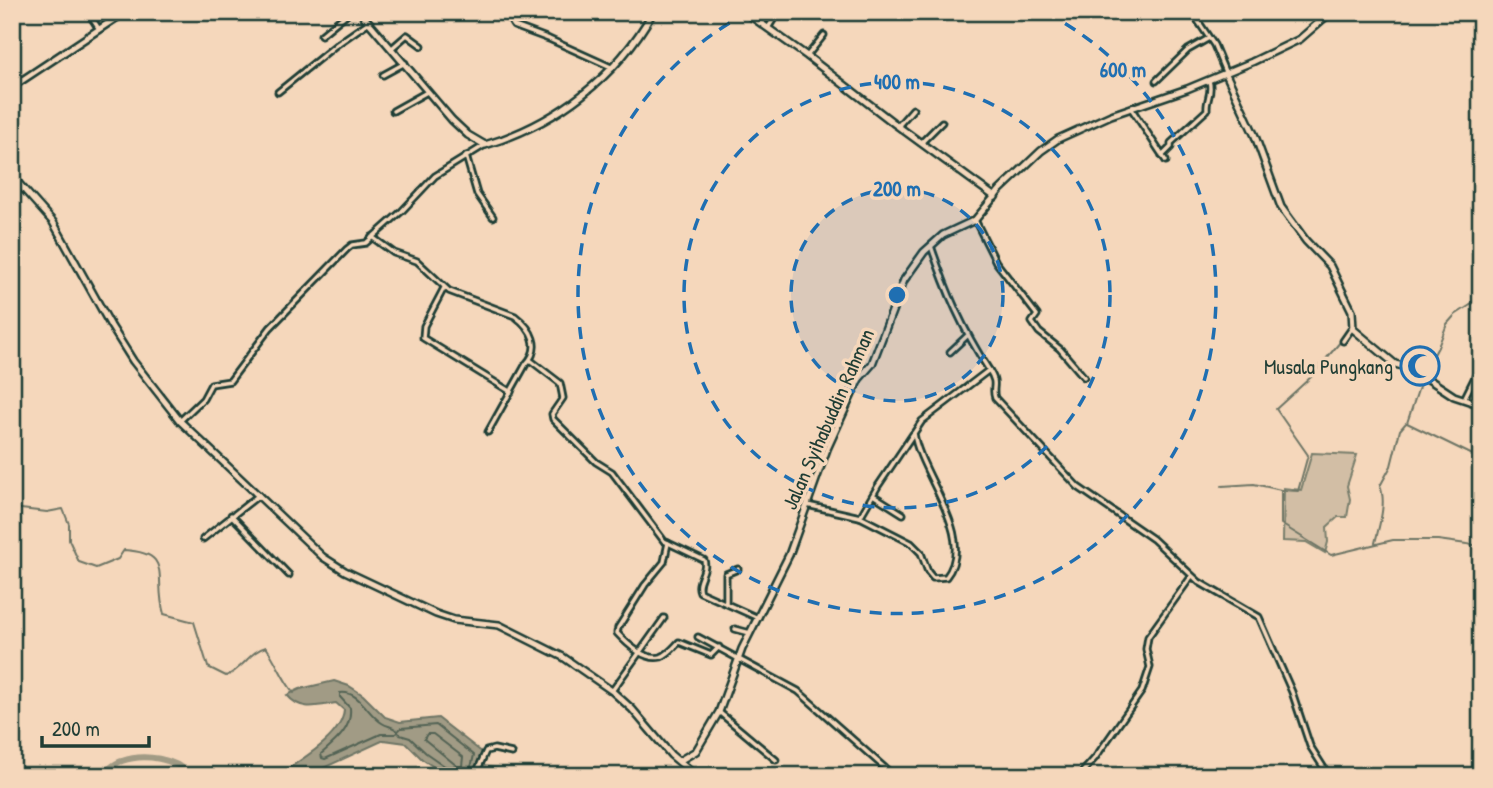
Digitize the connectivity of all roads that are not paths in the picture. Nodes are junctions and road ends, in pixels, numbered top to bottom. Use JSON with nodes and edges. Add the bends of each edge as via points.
{"nodes":[{"id":1,"x":88,"y":12,"type":"edge"},
{"id":2,"x":125,"y":12,"type":"edge"},
{"id":3,"x":349,"y":12,"type":"edge"},
{"id":4,"x":360,"y":12,"type":"edge"},
{"id":5,"x":517,"y":12,"type":"edge"},
{"id":6,"x":653,"y":12,"type":"edge"},
{"id":7,"x":745,"y":12,"type":"edge"},
{"id":8,"x":778,"y":12,"type":"edge"},
{"id":9,"x":1192,"y":12,"type":"edge"},
{"id":10,"x":1331,"y":12,"type":"edge"},
{"id":11,"x":369,"y":22,"type":"junction"},
{"id":12,"x":99,"y":29,"type":"junction"},
{"id":13,"x":768,"y":29,"type":"junction"},
{"id":14,"x":321,"y":35,"type":"dead end"},
{"id":15,"x":824,"y":35,"type":"dead end"},
{"id":16,"x":1209,"y":38,"type":"junction"},
{"id":17,"x":422,"y":46,"type":"dead end"},
{"id":18,"x":392,"y":48,"type":"junction"},
{"id":19,"x":807,"y":56,"type":"junction"},
{"id":20,"x":405,"y":64,"type":"junction"},
{"id":21,"x":613,"y":68,"type":"junction"},
{"id":22,"x":1226,"y":74,"type":"junction"},
{"id":23,"x":383,"y":75,"type":"dead end"},
{"id":24,"x":1156,"y":81,"type":"dead end"},
{"id":25,"x":1209,"y":81,"type":"junction"},
{"id":26,"x":12,"y":87,"type":"edge"},
{"id":27,"x":428,"y":91,"type":"junction"},
{"id":28,"x":278,"y":92,"type":"dead end"},
{"id":29,"x":1131,"y":107,"type":"junction"},
{"id":30,"x":913,"y":109,"type":"dead end"},
{"id":31,"x":393,"y":111,"type":"dead end"},
{"id":32,"x":942,"y":122,"type":"dead end"},
{"id":33,"x":898,"y":126,"type":"junction"},
{"id":34,"x":921,"y":143,"type":"junction"},
{"id":35,"x":485,"y":145,"type":"junction"},
{"id":36,"x":466,"y":156,"type":"junction"},
{"id":37,"x":1162,"y":156,"type":"junction"},
{"id":38,"x":1166,"y":161,"type":"dead end"},
{"id":39,"x":12,"y":176,"type":"edge"},
{"id":40,"x":995,"y":197,"type":"junction"},
{"id":41,"x":493,"y":217,"type":"dead end"},
{"id":42,"x":975,"y":220,"type":"junction"},
{"id":43,"x":372,"y":237,"type":"junction"},
{"id":44,"x":930,"y":246,"type":"junction"},
{"id":45,"x":444,"y":288,"type":"junction"},
{"id":46,"x":1352,"y":328,"type":"junction"},
{"id":47,"x":967,"y":336,"type":"junction"},
{"id":48,"x":1343,"y":341,"type":"dead end"},
{"id":49,"x":950,"y":352,"type":"dead end"},
{"id":50,"x":1481,"y":359,"type":"edge"},
{"id":51,"x":530,"y":360,"type":"junction"},
{"id":52,"x":989,"y":370,"type":"junction"},
{"id":53,"x":1084,"y":377,"type":"dead end"},
{"id":54,"x":511,"y":392,"type":"junction"},
{"id":55,"x":1465,"y":397,"type":"dead end"},
{"id":56,"x":1481,"y":405,"type":"edge"},
{"id":57,"x":180,"y":421,"type":"junction"},
{"id":58,"x":488,"y":432,"type":"dead end"},
{"id":59,"x":914,"y":433,"type":"junction"},
{"id":60,"x":259,"y":495,"type":"junction"},
{"id":61,"x":873,"y":495,"type":"junction"},
{"id":62,"x":805,"y":505,"type":"junction"},
{"id":63,"x":903,"y":514,"type":"dead end"},
{"id":64,"x":231,"y":515,"type":"junction"},
{"id":65,"x":860,"y":517,"type":"junction"},
{"id":66,"x":203,"y":539,"type":"dead end"},
{"id":67,"x":668,"y":543,"type":"junction"},
{"id":68,"x":738,"y":569,"type":"dead end"},
{"id":69,"x":289,"y":575,"type":"dead end"},
{"id":70,"x":1192,"y":577,"type":"junction"},
{"id":71,"x":726,"y":602,"type":"junction"},
{"id":72,"x":664,"y":618,"type":"dead end"},
{"id":73,"x":758,"y":618,"type":"junction"},
{"id":74,"x":735,"y":629,"type":"dead end"},
{"id":75,"x":750,"y":634,"type":"junction"},
{"id":76,"x":698,"y":637,"type":"dead end"},
{"id":77,"x":719,"y":647,"type":"junction"},
{"id":78,"x":641,"y":652,"type":"junction"},
{"id":79,"x":740,"y":657,"type":"junction"},
{"id":80,"x":612,"y":691,"type":"junction"},
{"id":81,"x":719,"y":712,"type":"junction"},
{"id":82,"x":512,"y":752,"type":"dead end"},
{"id":83,"x":776,"y":760,"type":"dead end"},
{"id":84,"x":679,"y":761,"type":"junction"},
{"id":85,"x":475,"y":776,"type":"edge"},
{"id":86,"x":696,"y":776,"type":"edge"},
{"id":87,"x":894,"y":776,"type":"edge"},
{"id":88,"x":1079,"y":776,"type":"edge"},
{"id":89,"x":1329,"y":776,"type":"edge"}],
"edges":[{"from":1,"to":12,"type":"street"},
{"from":2,"to":12,"type":"street"},
{"from":3,"to":14,"type":"street"},
{"from":4,"to":11,"type":"street"},
{"from":5,"to":21,"type":"street","via":[[514,26]]},
{"from":6,"to":21,"type":"street"},
{"from":7,"to":13,"type":"street"},
{"from":8,"to":13,"type":"street"},
{"from":9,"to":16,"type":"street"},
{"from":10,"to":22,"type":"street","name":"Jalan Syihabuddin Rahman","via":[[1295,42]]},
{"from":11,"to":18,"type":"street"},
{"from":11,"to":28,"type":"street"},
{"from":12,"to":26,"type":"street"},
{"from":13,"to":19,"type":"street"},
{"from":15,"to":19,"type":"street"},
{"from":16,"to":22,"type":"street"},
{"from":16,"to":24,"type":"street","via":[[1188,50]]},
{"from":17,"to":18,"type":"street","via":[[407,35]]},
{"from":18,"to":20,"type":"street"},
{"from":19,"to":33,"type":"street"},
{"from":20,"to":23,"type":"street"},
{"from":20,"to":27,"type":"street"},
{"from":21,"to":35,"type":"street","via":[[535,126]]},
{"from":22,"to":25,"type":"street","name":"Jalan Syihabuddin Rahman"},
{"from":22,"to":46,"type":"street","via":[[1281,207],[1330,267],[1352,311]]},
{"from":25,"to":29,"type":"street","name":"Jalan Syihabuddin Rahman"},
{"from":25,"to":37,"type":"street","via":[[1207,110]]},
{"from":27,"to":31,"type":"street"},
{"from":27,"to":35,"type":"street","via":[[459,127]]},
{"from":29,"to":37,"type":"street"},
{"from":29,"to":40,"type":"street","name":"Jalan Syihabuddin Rahman","via":[[1052,143]]},
{"from":30,"to":33,"type":"street"},
{"from":32,"to":34,"type":"street"},
{"from":33,"to":34,"type":"street"},
{"from":34,"to":40,"type":"street"},
{"from":35,"to":36,"type":"street"},
{"from":36,"to":41,"type":"street","via":[[477,194]]},
{"from":36,"to":43,"type":"street","via":[[435,176]]},
{"from":37,"to":38,"type":"street"},
{"from":39,"to":57,"type":"street","via":[[53,222],[117,336]]},
{"from":40,"to":42,"type":"street","name":"Jalan Syihabuddin Rahman"},
{"from":42,"to":44,"type":"street","name":"Jalan Syihabuddin Rahman"},
{"from":42,"to":53,"type":"street","via":[[996,262],[1038,315],[1032,322]]},
{"from":43,"to":45,"type":"street","via":[[394,253],[417,261]]},
{"from":43,"to":57,"type":"street","via":[[347,249],[270,328],[230,381],[211,384],[203,399]]},
{"from":44,"to":47,"type":"street"},
{"from":44,"to":62,"type":"street","name":"Jalan Syihabuddin Rahman","via":[[904,279],[872,364],[859,379]]},
{"from":45,"to":51,"type":"street","via":[[518,318],[536,344]]},
{"from":45,"to":54,"type":"street","via":[[425,322],[423,338]]},
{"from":46,"to":48,"type":"street"},
{"from":46,"to":56,"type":"street","via":[[1395,364]]},
{"from":47,"to":49,"type":"street"},
{"from":47,"to":52,"type":"street"},
{"from":50,"to":55,"type":"street"},
{"from":51,"to":54,"type":"street"},
{"from":51,"to":67,"type":"street","via":[[559,383],[563,398],[553,419],[612,472]]},
{"from":52,"to":59,"type":"street","via":[[922,421]]},
{"from":52,"to":70,"type":"street","via":[[996,384],[995,398],[1073,484],[1153,539]]},
{"from":54,"to":58,"type":"street"},
{"from":57,"to":60,"type":"street"},
{"from":59,"to":61,"type":"street"},
{"from":59,"to":65,"type":"street","via":[[921,460],[945,504],[955,541],[949,574],[933,578],[915,546]]},
{"from":60,"to":64,"type":"street"},
{"from":60,"to":80,"type":"street","via":[[320,554],[345,571],[442,616],[503,626],[572,662]]},
{"from":61,"to":63,"type":"street"},
{"from":61,"to":65,"type":"street"},
{"from":62,"to":65,"type":"street"},
{"from":62,"to":73,"type":"street","name":"Jalan Syihabuddin Rahman","via":[[786,560]]},
{"from":64,"to":66,"type":"street"},
{"from":64,"to":69,"type":"street"},
{"from":67,"to":71,"type":"street","via":[[704,560],[698,590]]},
{"from":67,"to":78,"type":"street","via":[[664,562],[617,631]]},
{"from":68,"to":71,"type":"street","via":[[726,574]]},
{"from":70,"to":88,"type":"street","via":[[1148,637],[1150,667],[1142,691]]},
{"from":70,"to":89,"type":"street","via":[[1259,617],[1310,746]]},
{"from":71,"to":73,"type":"street"},
{"from":72,"to":78,"type":"street"},
{"from":73,"to":75,"type":"street","name":"Jalan Syihabuddin Rahman"},
{"from":74,"to":75,"type":"street"},
{"from":75,"to":79,"type":"street","name":"Jalan Syihabuddin Rahman"},
{"from":76,"to":77,"type":"street"},
{"from":77,"to":78,"type":"street","via":[[711,655],[681,642],[660,657]]},
{"from":77,"to":79,"type":"street"},
{"from":78,"to":80,"type":"street"},
{"from":79,"to":81,"type":"street","name":"Jalan Syihabuddin Rahman"},
{"from":79,"to":87,"type":"street","via":[[798,691]]},
{"from":80,"to":84,"type":"street"},
{"from":81,"to":83,"type":"street"},
{"from":81,"to":84,"type":"street","name":"Jalan Syihabuddin Rahman","via":[[696,751]]},
{"from":82,"to":85,"type":"street","via":[[491,749],[483,754]]},
{"from":84,"to":86,"type":"street"}]}
